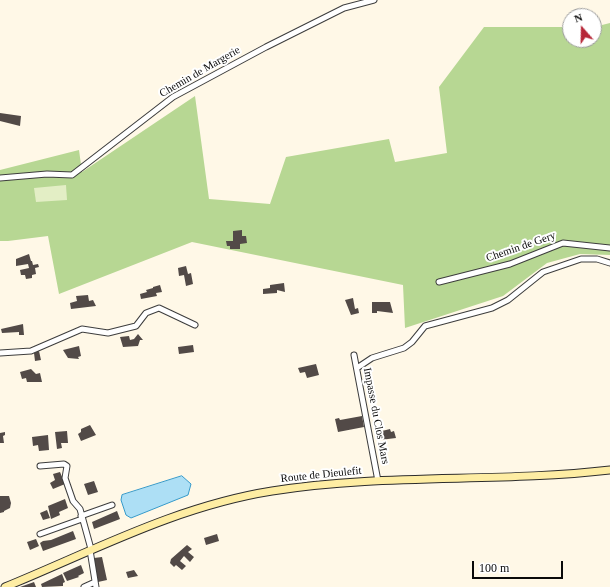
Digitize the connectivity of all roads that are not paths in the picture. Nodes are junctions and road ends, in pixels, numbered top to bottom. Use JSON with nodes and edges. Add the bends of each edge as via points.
{"nodes":[{"id":1,"x":374,"y":0,"type":"edge"},
{"id":2,"x":0,"y":178,"type":"edge"},
{"id":3,"x":610,"y":248,"type":"edge"},
{"id":4,"x":610,"y":263,"type":"edge"},
{"id":5,"x":439,"y":282,"type":"dead end"},
{"id":6,"x":195,"y":325,"type":"dead end"},
{"id":7,"x":0,"y":353,"type":"edge"},
{"id":8,"x":354,"y":355,"type":"dead end"},
{"id":9,"x":357,"y":368,"type":"junction"},
{"id":10,"x":40,"y":466,"type":"dead end"},
{"id":11,"x":610,"y":470,"type":"edge"},
{"id":12,"x":378,"y":480,"type":"junction"},
{"id":13,"x":112,"y":505,"type":"dead end"},
{"id":14,"x":82,"y":518,"type":"junction"},
{"id":15,"x":40,"y":534,"type":"dead end"},
{"id":16,"x":90,"y":550,"type":"junction"},
{"id":17,"x":48,"y":568,"type":"junction"},
{"id":18,"x":0,"y":584,"type":"edge"},
{"id":19,"x":96,"y":585,"type":"edge"},
{"id":20,"x":5,"y":587,"type":"edge"},
{"id":21,"x":84,"y":587,"type":"edge"}],
"edges":[{"from":1,"to":2,"type":"street","name":"Chemin de Margerie","via":[[344,8],[173,97],[72,175],[40,174]]},
{"from":3,"to":5,"type":"street","name":"Chemin de Gery","via":[[563,243],[510,264]]},
{"from":4,"to":9,"type":"street","via":[[597,259],[581,259],[543,272],[508,300],[476,314],[425,326],[404,348],[372,358]]},
{"from":6,"to":7,"type":"street","via":[[159,308],[146,313],[136,326],[108,333],[82,329],[31,351]]},
{"from":8,"to":9,"type":"street","name":"Impasse du Clos Mars"},
{"from":9,"to":12,"type":"street","name":"Impasse du Clos Mars"},
{"from":10,"to":14,"type":"street","via":[[68,466],[65,478],[73,502],[80,509]]},
{"from":11,"to":12,"type":"main road","name":"Route de Dieulefit","via":[[541,476]]},
{"from":12,"to":16,"type":"main road","name":"Route de Dieulefit","via":[[313,485],[231,499],[183,512]]},
{"from":13,"to":14,"type":"street"},
{"from":14,"to":15,"type":"street"},
{"from":14,"to":16,"type":"street"},
{"from":16,"to":17,"type":"main road","name":"Route de Dieulefit"},
{"from":16,"to":19,"type":"street"},
{"from":17,"to":18,"type":"main road","name":"Route de Dieulefit"},
{"from":17,"to":20,"type":"main road","name":"Route de Dieulefit"},
{"from":19,"to":21,"type":"street"}]}
